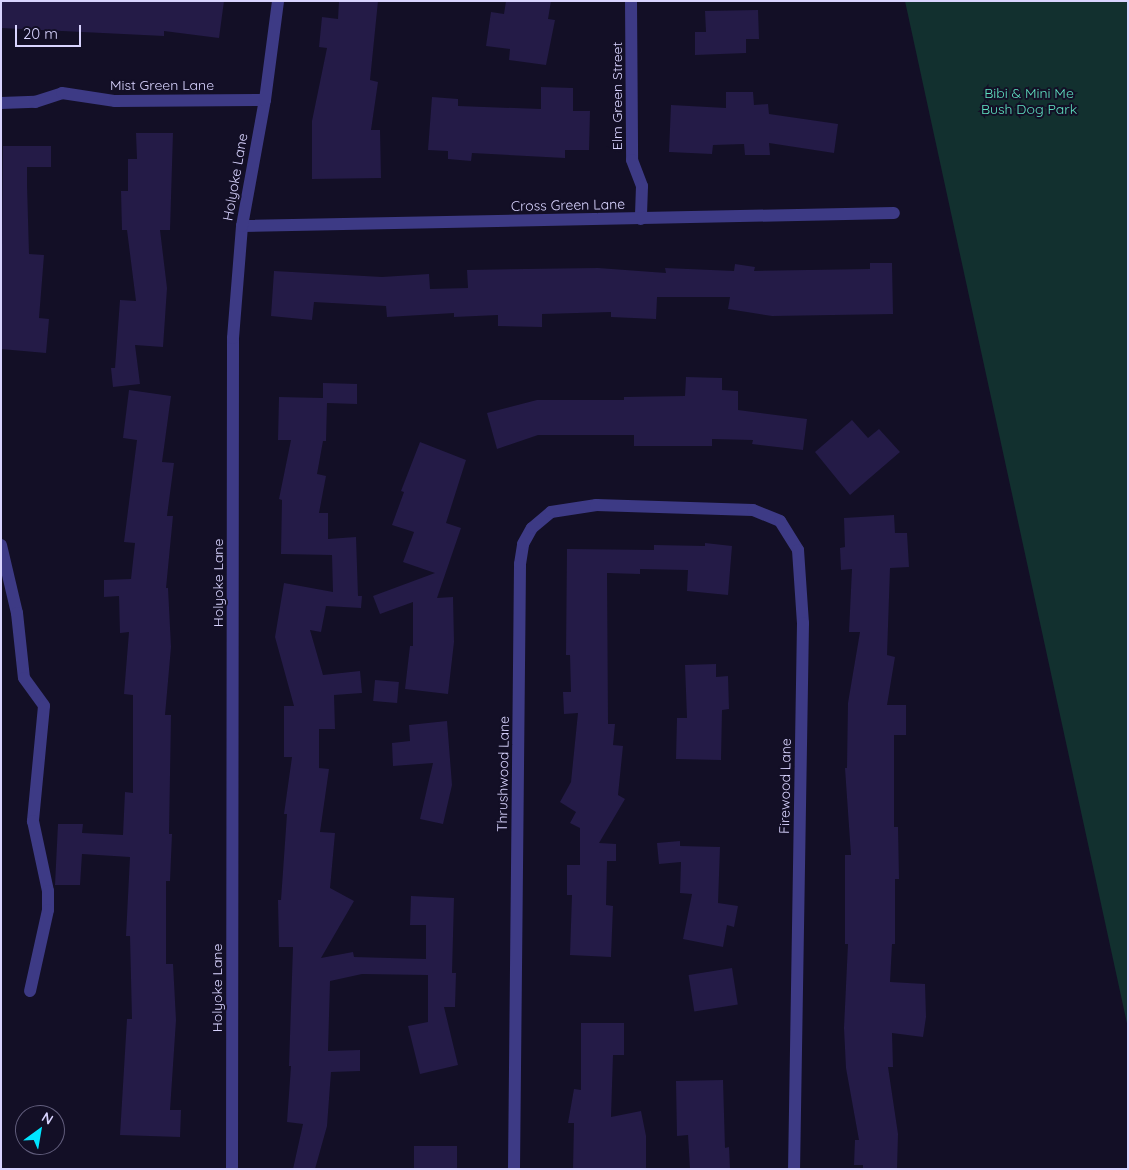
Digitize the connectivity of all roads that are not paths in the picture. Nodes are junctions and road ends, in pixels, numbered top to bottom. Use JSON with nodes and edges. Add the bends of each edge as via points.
{"nodes":[{"id":1,"x":278,"y":1,"type":"edge"},
{"id":2,"x":631,"y":1,"type":"edge"},
{"id":3,"x":265,"y":100,"type":"junction"},
{"id":4,"x":1,"y":103,"type":"edge"},
{"id":5,"x":894,"y":214,"type":"dead end"},
{"id":6,"x":641,"y":219,"type":"junction"},
{"id":7,"x":242,"y":226,"type":"junction"},
{"id":8,"x":671,"y":507,"type":"joint"},
{"id":9,"x":1,"y":545,"type":"edge"},
{"id":10,"x":30,"y":991,"type":"dead end"},
{"id":11,"x":232,"y":1169,"type":"edge"},
{"id":12,"x":514,"y":1169,"type":"edge"},
{"id":13,"x":794,"y":1169,"type":"edge"}],
"edges":[{"from":1,"to":3,"type":"street","name":"Holyoke Lane"},
{"from":2,"to":6,"type":"street","name":"Elm Green Street","via":[[632,160],[642,186]]},
{"from":3,"to":4,"type":"street","name":"Mist Green Lane","via":[[116,101],[62,93],[35,102]]},
{"from":3,"to":7,"type":"street","name":"Holyoke Lane"},
{"from":5,"to":6,"type":"street","name":"Cross Green Lane"},
{"from":6,"to":7,"type":"street","name":"Cross Green Lane"},
{"from":7,"to":11,"type":"street","name":"Holyoke Lane","via":[[233,348]]},
{"from":8,"to":12,"type":"street","name":"Thrushwood Lane","via":[[571,506],[550,512],[532,528],[522,544]]},
{"from":8,"to":13,"type":"street","name":"Firewood Lane","via":[[753,510],[780,521],[798,550],[801,570]]},
{"from":9,"to":10,"type":"street","via":[[17,613],[24,678],[44,706],[33,821],[48,891],[48,910]]}]}
